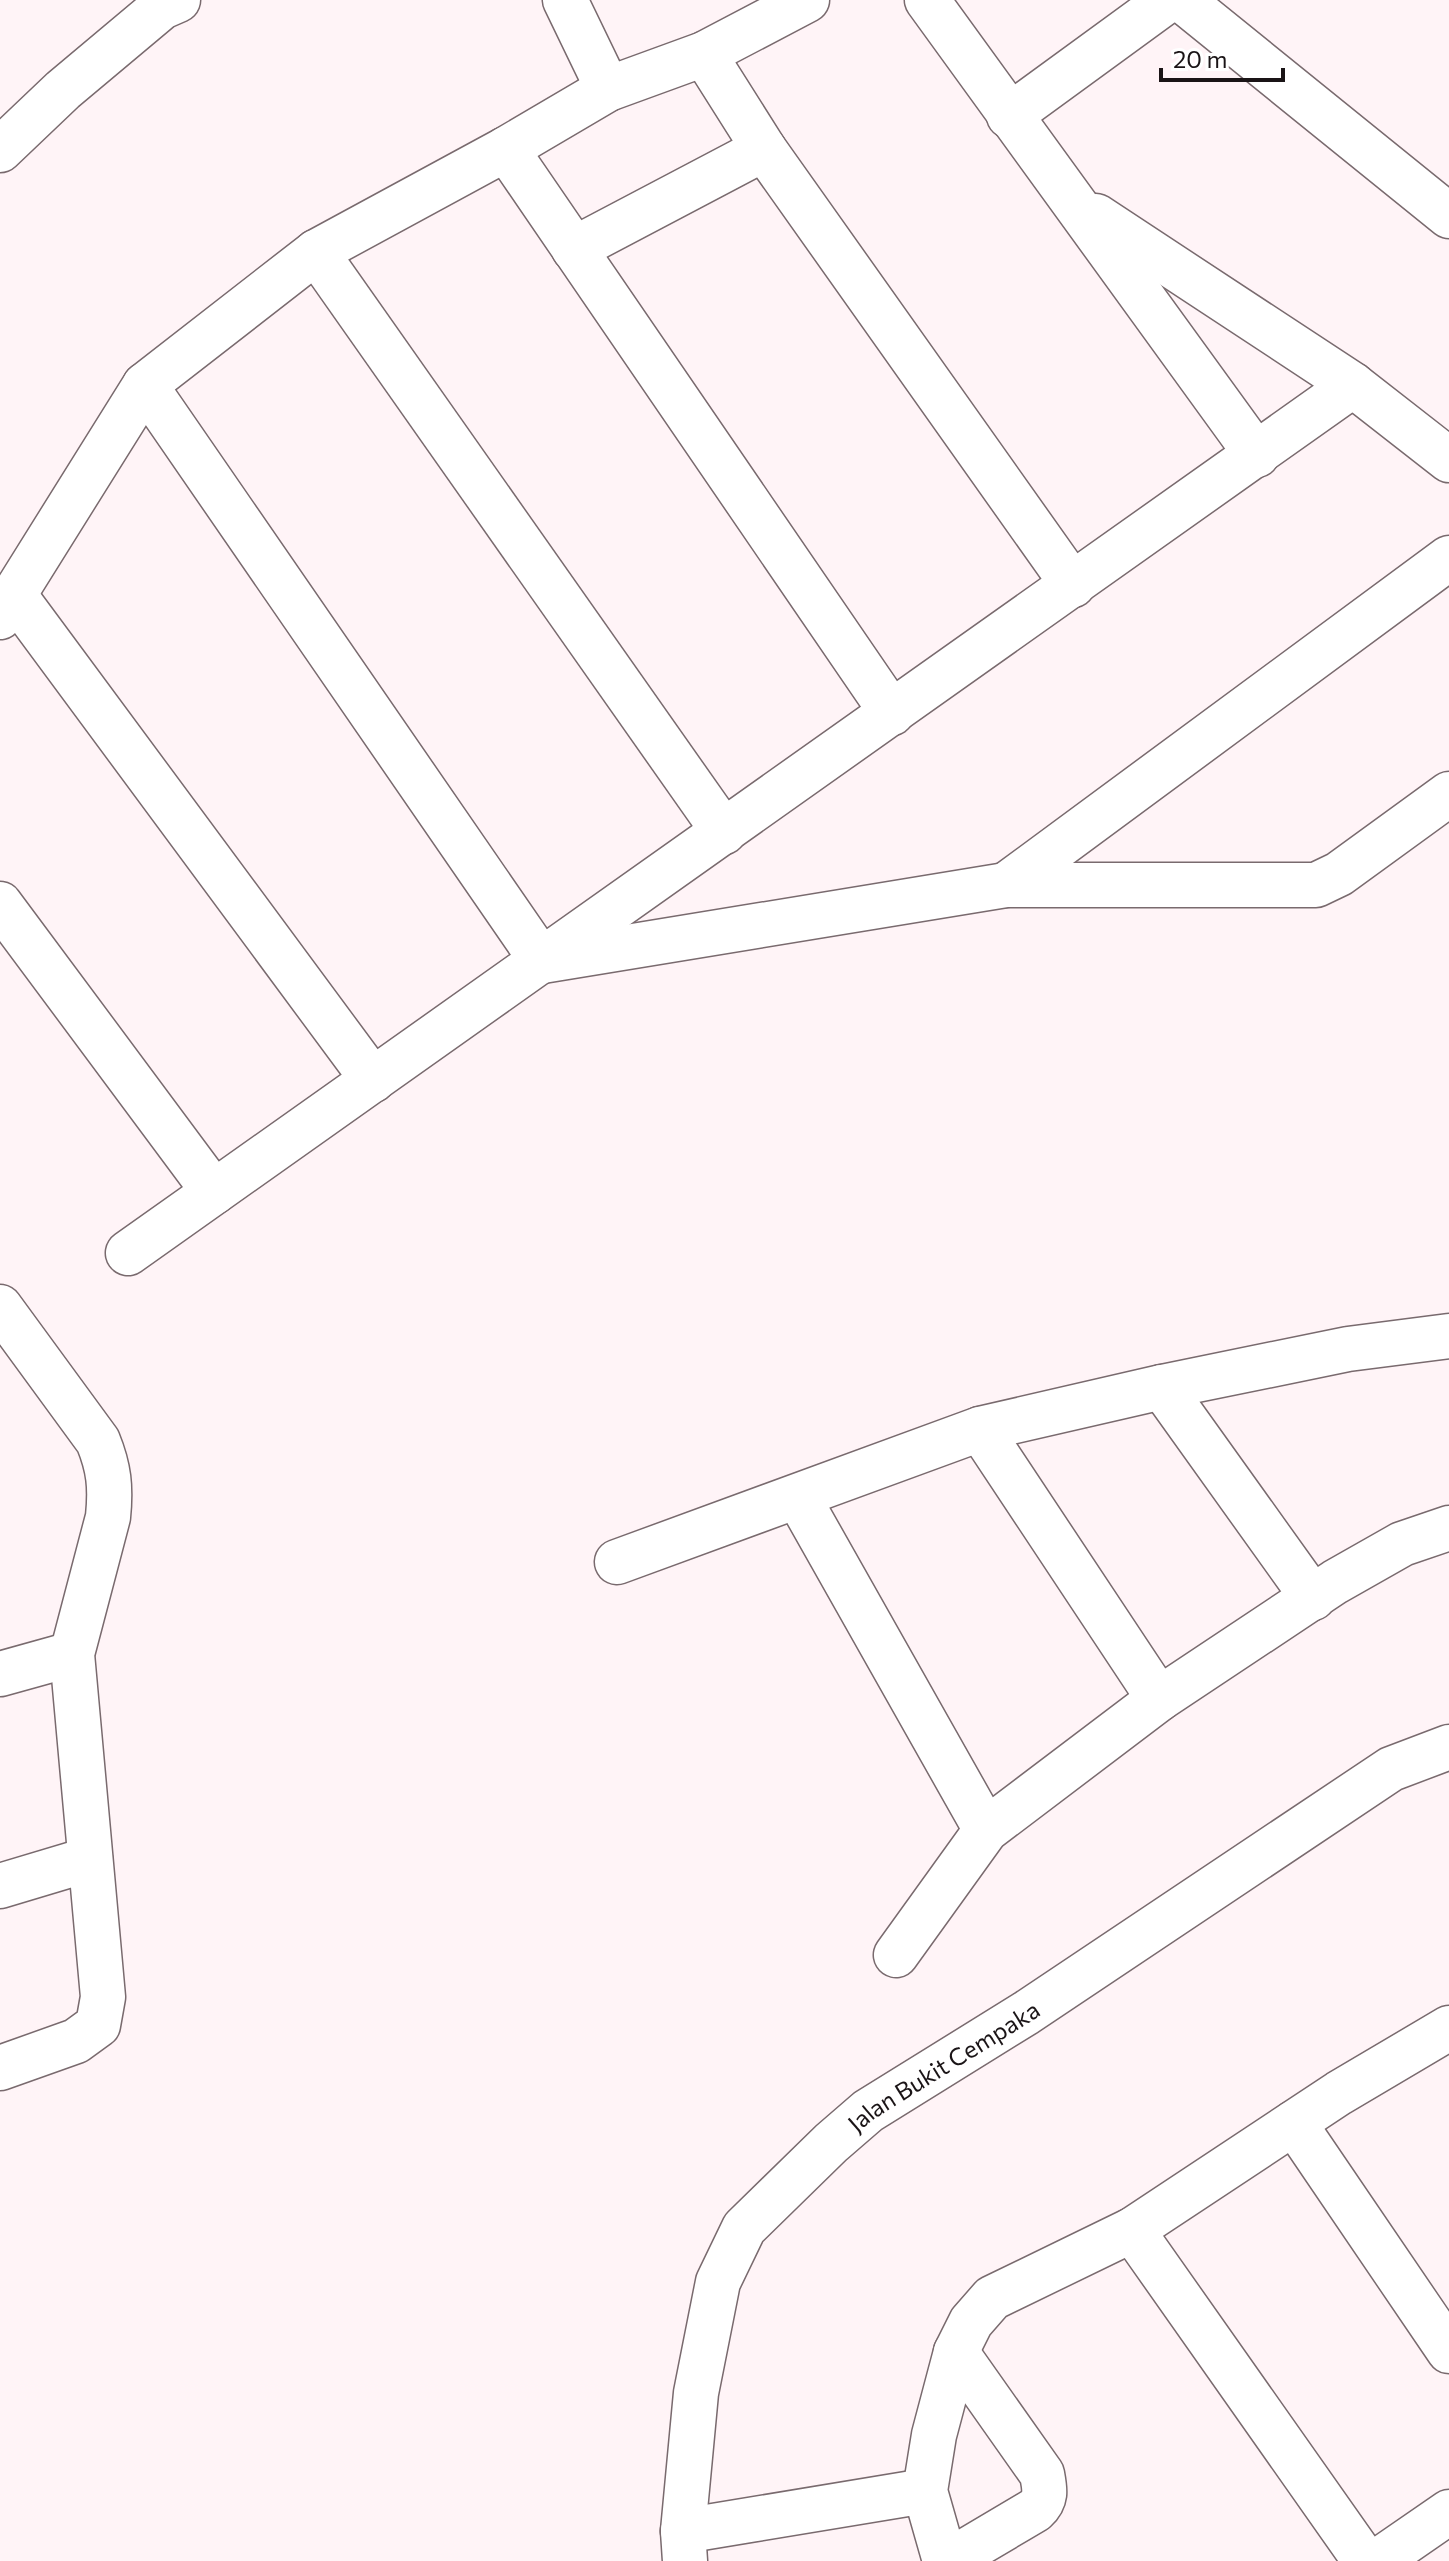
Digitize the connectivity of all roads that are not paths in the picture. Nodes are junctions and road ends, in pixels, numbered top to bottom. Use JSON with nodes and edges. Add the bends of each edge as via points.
{"nodes":[{"id":1,"x":565,"y":0,"type":"edge"},
{"id":2,"x":807,"y":0,"type":"edge"},
{"id":3,"x":927,"y":0,"type":"edge"},
{"id":4,"x":1168,"y":0,"type":"edge"},
{"id":5,"x":1182,"y":0,"type":"edge"},
{"id":6,"x":166,"y":2,"type":"edge"},
{"id":7,"x":704,"y":54,"type":"junction"},
{"id":8,"x":608,"y":89,"type":"junction"},
{"id":9,"x":1009,"y":116,"type":"junction"},
{"id":10,"x":506,"y":149,"type":"junction"},
{"id":11,"x":764,"y":149,"type":"junction"},
{"id":12,"x":0,"y":150,"type":"edge"},
{"id":13,"x":1074,"y":201,"type":"junction"},
{"id":14,"x":1449,"y":216,"type":"edge"},
{"id":15,"x":574,"y":249,"type":"junction"},
{"id":16,"x":316,"y":252,"type":"junction"},
{"id":17,"x":145,"y":385,"type":"junction"},
{"id":18,"x":1353,"y":385,"type":"junction"},
{"id":19,"x":1257,"y":455,"type":"junction"},
{"id":20,"x":1449,"y":460,"type":"edge"},
{"id":21,"x":1449,"y":558,"type":"edge"},
{"id":22,"x":1073,"y":585,"type":"junction"},
{"id":23,"x":8,"y":607,"type":"edge"},
{"id":24,"x":892,"y":713,"type":"junction"},
{"id":25,"x":1449,"y":794,"type":"edge"},
{"id":26,"x":724,"y":832,"type":"junction"},
{"id":27,"x":1006,"y":885,"type":"junction"},
{"id":28,"x":0,"y":904,"type":"edge"},
{"id":29,"x":542,"y":961,"type":"junction"},
{"id":30,"x":373,"y":1080,"type":"junction"},
{"id":31,"x":214,"y":1192,"type":"junction"},
{"id":32,"x":128,"y":1253,"type":"dead end"},
{"id":33,"x":0,"y":1307,"type":"edge"},
{"id":34,"x":1449,"y":1336,"type":"edge"},
{"id":35,"x":1162,"y":1387,"type":"junction"},
{"id":36,"x":980,"y":1429,"type":"junction"},
{"id":37,"x":798,"y":1497,"type":"junction"},
{"id":38,"x":1449,"y":1528,"type":"edge"},
{"id":39,"x":617,"y":1562,"type":"dead end"},
{"id":40,"x":1313,"y":1598,"type":"junction"},
{"id":41,"x":72,"y":1654,"type":"junction"},
{"id":42,"x":2,"y":1670,"type":"edge"},
{"id":43,"x":1159,"y":1699,"type":"junction"},
{"id":44,"x":1449,"y":1747,"type":"edge"},
{"id":45,"x":986,"y":1830,"type":"junction"},
{"id":46,"x":90,"y":1859,"type":"junction"},
{"id":47,"x":0,"y":1886,"type":"edge"},
{"id":48,"x":896,"y":1955,"type":"dead end"},
{"id":49,"x":1449,"y":2028,"type":"edge"},
{"id":50,"x":0,"y":2068,"type":"edge"},
{"id":51,"x":1294,"y":2123,"type":"junction"},
{"id":52,"x":1132,"y":2230,"type":"junction"},
{"id":53,"x":1449,"y":2351,"type":"edge"},
{"id":54,"x":956,"y":2352,"type":"junction"},
{"id":55,"x":925,"y":2491,"type":"junction"},
{"id":56,"x":1449,"y":2512,"type":"edge"},
{"id":57,"x":684,"y":2546,"type":"edge"},
{"id":58,"x":947,"y":2561,"type":"edge"},
{"id":59,"x":1365,"y":2561,"type":"edge"},
{"id":60,"x":1378,"y":2561,"type":"edge"}],
"edges":[{"from":1,"to":8,"type":"street"},
{"from":2,"to":7,"type":"street"},
{"from":3,"to":9,"type":"street"},
{"from":4,"to":9,"type":"street"},
{"from":5,"to":14,"type":"street"},
{"from":6,"to":12,"type":"street"},
{"from":7,"to":8,"type":"street"},
{"from":7,"to":11,"type":"street"},
{"from":8,"to":10,"type":"street"},
{"from":9,"to":13,"type":"street"},
{"from":10,"to":15,"type":"street"},
{"from":10,"to":16,"type":"street"},
{"from":11,"to":15,"type":"street"},
{"from":11,"to":22,"type":"street"},
{"from":13,"to":18,"type":"street"},
{"from":13,"to":19,"type":"street"},
{"from":15,"to":24,"type":"street"},
{"from":16,"to":17,"type":"street"},
{"from":16,"to":26,"type":"street"},
{"from":17,"to":23,"type":"street"},
{"from":17,"to":29,"type":"street"},
{"from":18,"to":19,"type":"street"},
{"from":18,"to":20,"type":"street"},
{"from":19,"to":22,"type":"street"},
{"from":21,"to":27,"type":"street"},
{"from":22,"to":24,"type":"street"},
{"from":23,"to":30,"type":"street"},
{"from":24,"to":26,"type":"street"},
{"from":25,"to":27,"type":"street","via":[[1316,885]]},
{"from":26,"to":29,"type":"street"},
{"from":27,"to":29,"type":"street"},
{"from":28,"to":31,"type":"street"},
{"from":29,"to":30,"type":"street"},
{"from":30,"to":31,"type":"street"},
{"from":31,"to":32,"type":"street"},
{"from":33,"to":41,"type":"street","via":[[98,1441],[108,1465],[108,1517]]},
{"from":34,"to":35,"type":"street","via":[[1348,1349]]},
{"from":35,"to":36,"type":"street"},
{"from":35,"to":40,"type":"street"},
{"from":36,"to":37,"type":"street"},
{"from":36,"to":43,"type":"street"},
{"from":37,"to":39,"type":"street"},
{"from":37,"to":45,"type":"street"},
{"from":38,"to":40,"type":"street","via":[[1402,1544]]},
{"from":40,"to":43,"type":"street"},
{"from":41,"to":42,"type":"street"},
{"from":41,"to":46,"type":"street"},
{"from":43,"to":45,"type":"street"},
{"from":44,"to":57,"type":"street","name":"Jalan Bukit Cempaka","via":[[1391,1769],[1026,2013],[868,2111],[744,2228],[718,2282],[696,2393]]},
{"from":45,"to":48,"type":"street"},
{"from":46,"to":47,"type":"street"},
{"from":46,"to":50,"type":"street","via":[[103,1997],[98,2025],[76,2041]]},
{"from":49,"to":51,"type":"street"},
{"from":51,"to":52,"type":"street"},
{"from":51,"to":53,"type":"street"},
{"from":52,"to":54,"type":"street","via":[[992,2298],[971,2322]]},
{"from":52,"to":59,"type":"street"},
{"from":54,"to":55,"type":"street"},
{"from":54,"to":58,"type":"street","via":[[1042,2474],[1045,2494],[1035,2510]]},
{"from":55,"to":57,"type":"street"},
{"from":55,"to":58,"type":"street"},
{"from":56,"to":60,"type":"street"}]}
